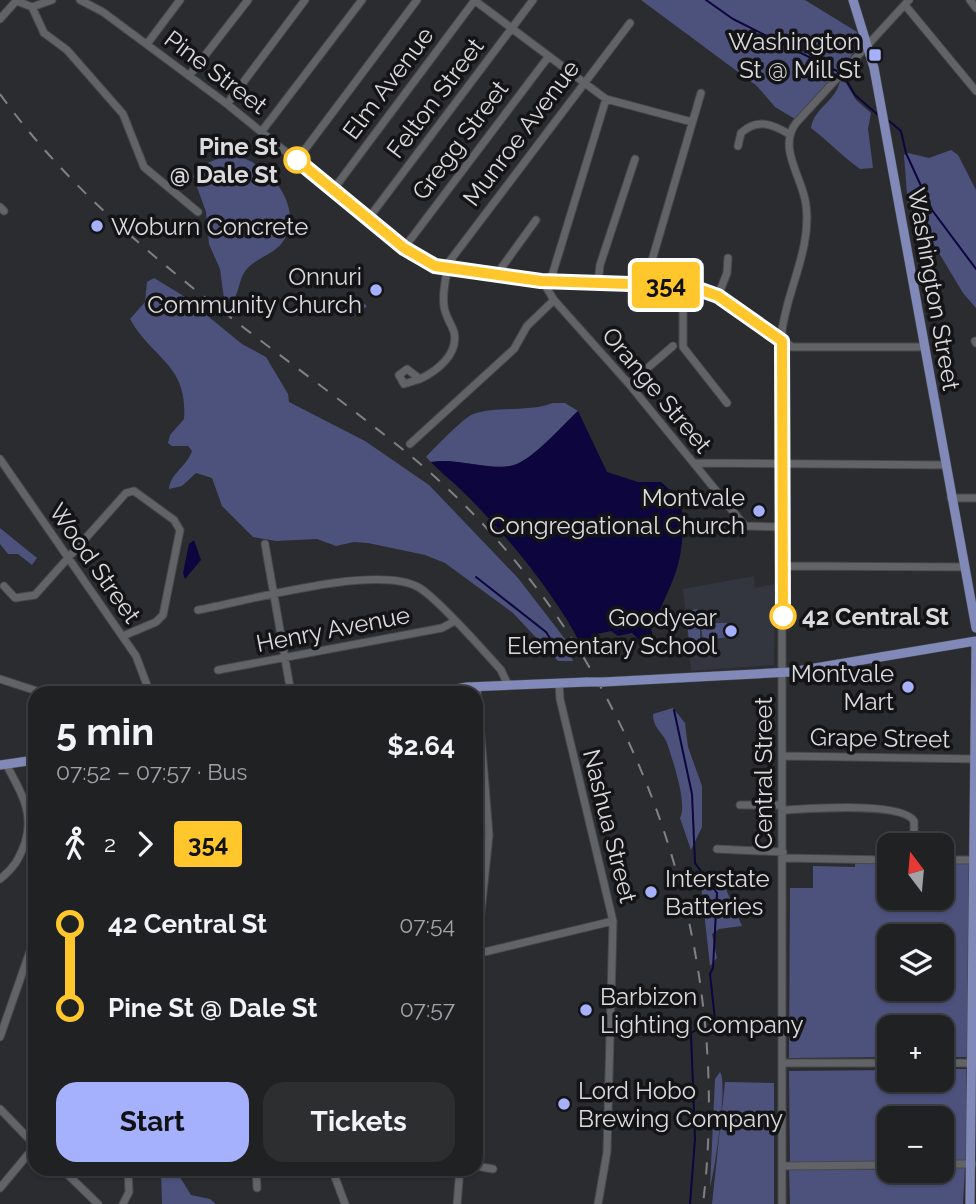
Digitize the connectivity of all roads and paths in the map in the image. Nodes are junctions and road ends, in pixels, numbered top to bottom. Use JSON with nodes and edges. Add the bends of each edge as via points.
{"nodes":[{"id":1,"x":17,"y":0,"type":"edge"},
{"id":2,"x":52,"y":0,"type":"edge"},
{"id":3,"x":80,"y":0,"type":"edge"},
{"id":4,"x":180,"y":0,"type":"edge"},
{"id":5,"x":247,"y":0,"type":"edge"},
{"id":6,"x":305,"y":0,"type":"edge"},
{"id":7,"x":362,"y":0,"type":"edge"},
{"id":8,"x":417,"y":0,"type":"edge"},
{"id":9,"x":475,"y":0,"type":"edge"},
{"id":10,"x":533,"y":0,"type":"edge"},
{"id":11,"x":853,"y":0,"type":"edge"},
{"id":12,"x":970,"y":0,"type":"edge"},
{"id":13,"x":907,"y":3,"type":"edge"},
{"id":14,"x":32,"y":7,"type":"junction"},
{"id":15,"x":976,"y":8,"type":"edge"},
{"id":16,"x":0,"y":19,"type":"edge"},
{"id":17,"x":630,"y":23,"type":"dead end"},
{"id":18,"x":511,"y":28,"type":"junction"},
{"id":19,"x":147,"y":44,"type":"junction"},
{"id":20,"x":868,"y":44,"type":"junction"},
{"id":21,"x":548,"y":56,"type":"junction"},
{"id":22,"x":189,"y":76,"type":"junction"},
{"id":23,"x":584,"y":82,"type":"junction"},
{"id":24,"x":976,"y":91,"type":"edge"},
{"id":25,"x":701,"y":93,"type":"dead end"},
{"id":26,"x":606,"y":99,"type":"junction"},
{"id":27,"x":227,"y":104,"type":"junction"},
{"id":28,"x":692,"y":122,"type":"junction"},
{"id":29,"x":262,"y":131,"type":"junction"},
{"id":30,"x":789,"y":134,"type":"junction"},
{"id":31,"x":738,"y":146,"type":"dead end"},
{"id":32,"x":635,"y":159,"type":"dead end"},
{"id":33,"x":297,"y":160,"type":"junction"},
{"id":34,"x":332,"y":190,"type":"junction"},
{"id":35,"x":198,"y":212,"type":"dead end"},
{"id":36,"x":369,"y":219,"type":"junction"},
{"id":37,"x":536,"y":220,"type":"dead end"},
{"id":38,"x":404,"y":248,"type":"junction"},
{"id":39,"x":728,"y":258,"type":"dead end"},
{"id":40,"x":447,"y":269,"type":"junction"},
{"id":41,"x":500,"y":276,"type":"junction"},
{"id":42,"x":547,"y":282,"type":"junction"},
{"id":43,"x":598,"y":283,"type":"junction"},
{"id":44,"x":645,"y":284,"type":"junction"},
{"id":45,"x":683,"y":285,"type":"junction"},
{"id":46,"x":718,"y":296,"type":"junction"},
{"id":47,"x":554,"y":300,"type":"junction"},
{"id":48,"x":782,"y":341,"type":"junction"},
{"id":49,"x":673,"y":346,"type":"dead end"},
{"id":50,"x":925,"y":347,"type":"junction"},
{"id":51,"x":420,"y":379,"type":"dead end"},
{"id":52,"x":629,"y":384,"type":"junction"},
{"id":53,"x":727,"y":404,"type":"dead end"},
{"id":54,"x":410,"y":444,"type":"dead end"},
{"id":55,"x":0,"y":459,"type":"edge"},
{"id":56,"x":694,"y":463,"type":"junction"},
{"id":57,"x":783,"y":463,"type":"junction"},
{"id":58,"x":945,"y":465,"type":"junction"},
{"id":59,"x":951,"y":498,"type":"junction"},
{"id":60,"x":976,"y":498,"type":"edge"},
{"id":61,"x":783,"y":527,"type":"junction"},
{"id":62,"x":265,"y":544,"type":"dead end"},
{"id":63,"x":67,"y":558,"type":"junction"},
{"id":64,"x":783,"y":566,"type":"junction"},
{"id":65,"x":964,"y":568,"type":"junction"},
{"id":66,"x":4,"y":586,"type":"dead end"},
{"id":67,"x":273,"y":596,"type":"junction"},
{"id":68,"x":198,"y":610,"type":"dead end"},
{"id":69,"x":453,"y":622,"type":"junction"},
{"id":70,"x":976,"y":628,"type":"edge"},
{"id":71,"x":123,"y":636,"type":"junction"},
{"id":72,"x":976,"y":642,"type":"edge"},
{"id":73,"x":284,"y":658,"type":"junction"},
{"id":74,"x":218,"y":670,"type":"dead end"},
{"id":75,"x":782,"y":672,"type":"junction"},
{"id":76,"x":0,"y":679,"type":"edge"},
{"id":77,"x":559,"y":683,"type":"junction"},
{"id":78,"x":508,"y":685,"type":"junction"},
{"id":79,"x":148,"y":686,"type":"edge"},
{"id":80,"x":290,"y":686,"type":"edge"},
{"id":81,"x":483,"y":687,"type":"edge"},
{"id":82,"x":28,"y":688,"type":"edge"},
{"id":83,"x":783,"y":756,"type":"junction"},
{"id":84,"x":483,"y":758,"type":"edge"},
{"id":85,"x":976,"y":759,"type":"edge"},
{"id":86,"x":28,"y":761,"type":"edge"},
{"id":87,"x":3,"y":764,"type":"edge"},
{"id":88,"x":740,"y":805,"type":"dead end"},
{"id":89,"x":782,"y":807,"type":"junction"},
{"id":90,"x":28,"y":811,"type":"edge"},
{"id":91,"x":28,"y":826,"type":"edge"},
{"id":92,"x":914,"y":833,"type":"edge"},
{"id":93,"x":717,"y":849,"type":"dead end"},
{"id":94,"x":783,"y":855,"type":"junction"},
{"id":95,"x":877,"y":859,"type":"edge"},
{"id":96,"x":954,"y":860,"type":"edge"},
{"id":97,"x":976,"y":860,"type":"edge"},
{"id":98,"x":0,"y":879,"type":"edge"},
{"id":99,"x":483,"y":892,"type":"edge"},
{"id":100,"x":613,"y":921,"type":"junction"},
{"id":101,"x":483,"y":953,"type":"edge"},
{"id":102,"x":28,"y":957,"type":"edge"},
{"id":103,"x":0,"y":1037,"type":"edge"},
{"id":104,"x":974,"y":1060,"type":"edge"},
{"id":105,"x":954,"y":1062,"type":"edge"},
{"id":106,"x":783,"y":1063,"type":"junction"},
{"id":107,"x":877,"y":1063,"type":"edge"},
{"id":108,"x":0,"y":1109,"type":"edge"},
{"id":109,"x":28,"y":1138,"type":"edge"},
{"id":110,"x":28,"y":1154,"type":"edge"},
{"id":111,"x":974,"y":1161,"type":"edge"},
{"id":112,"x":954,"y":1163,"type":"edge"},
{"id":113,"x":877,"y":1165,"type":"edge"},
{"id":114,"x":783,"y":1166,"type":"junction"},
{"id":115,"x":483,"y":1167,"type":"edge"},
{"id":116,"x":492,"y":1169,"type":"dead end"},
{"id":117,"x":69,"y":1176,"type":"edge"},
{"id":118,"x":128,"y":1176,"type":"edge"},
{"id":119,"x":256,"y":1176,"type":"edge"},
{"id":120,"x":335,"y":1176,"type":"edge"},
{"id":121,"x":459,"y":1176,"type":"edge"},
{"id":122,"x":0,"y":1188,"type":"edge"},
{"id":123,"x":257,"y":1188,"type":"dead end"},
{"id":124,"x":98,"y":1204,"type":"edge"},
{"id":125,"x":123,"y":1204,"type":"edge"},
{"id":126,"x":345,"y":1204,"type":"edge"},
{"id":127,"x":457,"y":1204,"type":"edge"},
{"id":128,"x":598,"y":1204,"type":"edge"},
{"id":129,"x":782,"y":1204,"type":"edge"},
{"id":130,"x":970,"y":1204,"type":"edge"}],
"edges":[{"from":1,"to":14,"type":"street"},
{"from":1,"to":16,"type":"street"},
{"from":2,"to":14,"type":"street"},
{"from":3,"to":19,"type":"street","name":"Pine Street"},
{"from":4,"to":19,"type":"street"},
{"from":5,"to":22,"type":"street"},
{"from":6,"to":27,"type":"street"},
{"from":7,"to":29,"type":"street"},
{"from":8,"to":33,"type":"street"},
{"from":9,"to":18,"type":"street"},
{"from":9,"to":34,"type":"street","name":"Elm Avenue"},
{"from":10,"to":18,"type":"street","name":"Felton Street"},
{"from":11,"to":20,"type":"main road","name":"Washington Street"},
{"from":12,"to":15,"type":"street"},
{"from":13,"to":20,"type":"street"},
{"from":13,"to":24,"type":"street"},
{"from":14,"to":35,"type":"street","via":[[44,33],[67,50],[121,111],[145,169]]},
{"from":17,"to":23,"type":"street","name":"Munroe Avenue"},
{"from":18,"to":21,"type":"street"},
{"from":18,"to":36,"type":"street","name":"Felton Street"},
{"from":19,"to":22,"type":"street","name":"Pine Street"},
{"from":20,"to":30,"type":"street"},
{"from":20,"to":50,"type":"main road","name":"Washington Street"},
{"from":21,"to":23,"type":"street"},
{"from":21,"to":38,"type":"street","name":"Gregg Street"},
{"from":22,"to":27,"type":"street","name":"Pine Street"},
{"from":23,"to":26,"type":"street"},
{"from":23,"to":40,"type":"street","name":"Munroe Avenue"},
{"from":25,"to":28,"type":"street"},
{"from":26,"to":28,"type":"street"},
{"from":26,"to":42,"type":"street"},
{"from":27,"to":29,"type":"street","name":"Pine Street"},
{"from":28,"to":44,"type":"street"},
{"from":29,"to":33,"type":"street","name":"Pine Street"},
{"from":30,"to":31,"type":"street","via":[[769,124],[754,124],[741,133]]},
{"from":30,"to":48,"type":"street","name":"Central Street","via":[[807,218]]},
{"from":32,"to":43,"type":"street"},
{"from":33,"to":34,"type":"street","name":"Pine Street"},
{"from":34,"to":36,"type":"street","name":"Pine Street"},
{"from":36,"to":38,"type":"street","name":"Pine Street"},
{"from":37,"to":41,"type":"street"},
{"from":38,"to":40,"type":"street","name":"Pine Street"},
{"from":39,"to":46,"type":"street"},
{"from":40,"to":41,"type":"street","name":"Pine Street"},
{"from":40,"to":51,"type":"street","via":[[443,306],[454,335],[453,347],[437,369]]},
{"from":41,"to":42,"type":"street","name":"Pine Street"},
{"from":42,"to":43,"type":"street","name":"Pine Street"},
{"from":42,"to":47,"type":"street","name":"Orange Street"},
{"from":43,"to":44,"type":"street","name":"Pine Street"},
{"from":44,"to":45,"type":"street","name":"Pine Street"},
{"from":45,"to":46,"type":"street","name":"Pine Street"},
{"from":45,"to":53,"type":"street","via":[[683,347]]},
{"from":46,"to":48,"type":"street","name":"Pine Street"},
{"from":47,"to":52,"type":"street","name":"Orange Street"},
{"from":47,"to":54,"type":"street","via":[[527,326],[514,349]]},
{"from":48,"to":50,"type":"street","via":[[794,347]]},
{"from":48,"to":57,"type":"street","name":"Central Street"},
{"from":49,"to":52,"type":"street"},
{"from":50,"to":58,"type":"main road","name":"Washington Street"},
{"from":52,"to":56,"type":"street","name":"Orange Street"},
{"from":55,"to":63,"type":"street","name":"Wood Street"},
{"from":56,"to":57,"type":"street"},
{"from":56,"to":61,"type":"street","name":"Orange Street","via":[[747,527]]},
{"from":57,"to":58,"type":"street"},
{"from":57,"to":61,"type":"street","name":"Central Street"},
{"from":58,"to":59,"type":"main road","name":"Washington Street"},
{"from":59,"to":60,"type":"street"},
{"from":59,"to":65,"type":"main road","name":"Washington Street"},
{"from":61,"to":64,"type":"street","name":"Central Street"},
{"from":62,"to":67,"type":"street"},
{"from":63,"to":66,"type":"street","via":[[31,598],[15,598]]},
{"from":63,"to":71,"type":"street","name":"Wood Street"},
{"from":63,"to":71,"type":"street","via":[[131,490],[174,520],[180,535],[163,615]]},
{"from":64,"to":65,"type":"street"},
{"from":64,"to":75,"type":"street","name":"Central Street"},
{"from":65,"to":70,"type":"main road","name":"Washington Street"},
{"from":67,"to":68,"type":"street"},
{"from":67,"to":69,"type":"street","via":[[367,579],[403,582],[424,591]]},
{"from":67,"to":73,"type":"street"},
{"from":69,"to":73,"type":"street","name":"Henry Avenue","via":[[442,628]]},
{"from":69,"to":78,"type":"street","via":[[501,670]]},
{"from":71,"to":79,"type":"street","name":"Wood Street"},
{"from":72,"to":75,"type":"main road"},
{"from":72,"to":85,"type":"main road"},
{"from":73,"to":74,"type":"street","name":"Henry Avenue"},
{"from":73,"to":80,"type":"street"},
{"from":75,"to":77,"type":"main road","bridge":true},
{"from":75,"to":83,"type":"street","name":"Central Street"},
{"from":76,"to":82,"type":"street"},
{"from":77,"to":78,"type":"main road"},
{"from":77,"to":100,"type":"street","name":"Nashua Street"},
{"from":78,"to":81,"type":"main road"},
{"from":83,"to":85,"type":"street","name":"Grape Street"},
{"from":83,"to":89,"type":"street","name":"Central Street"},
{"from":84,"to":99,"type":"street","via":[[489,830]]},
{"from":85,"to":97,"type":"main road"},
{"from":86,"to":87,"type":"main road"},
{"from":87,"to":90,"type":"street"},
{"from":88,"to":89,"type":"street"},
{"from":89,"to":92,"type":"street","via":[[908,814],[914,821]]},
{"from":89,"to":94,"type":"street","name":"Central Street"},
{"from":91,"to":98,"type":"street","via":[[18,861]]},
{"from":93,"to":94,"type":"street"},
{"from":94,"to":95,"type":"street"},
{"from":94,"to":106,"type":"street","name":"Central Street"},
{"from":96,"to":97,"type":"street"},
{"from":97,"to":104,"type":"main road"},
{"from":100,"to":101,"type":"street","name":"Nashua Street"},
{"from":100,"to":128,"type":"street","via":[[607,1152]]},
{"from":102,"to":103,"type":"street"},
{"from":104,"to":105,"type":"street"},
{"from":104,"to":111,"type":"main road"},
{"from":106,"to":107,"type":"street"},
{"from":106,"to":114,"type":"street","name":"Central Street"},
{"from":108,"to":109,"type":"street"},
{"from":110,"to":122,"type":"street"},
{"from":111,"to":112,"type":"street"},
{"from":111,"to":130,"type":"main road"},
{"from":113,"to":114,"type":"street"},
{"from":114,"to":129,"type":"street","name":"Central Street"},
{"from":115,"to":116,"type":"street"},
{"from":117,"to":124,"type":"street"},
{"from":118,"to":125,"type":"street","via":[[129,1192]]},
{"from":119,"to":123,"type":"street"},
{"from":120,"to":126,"type":"street"},
{"from":121,"to":127,"type":"street"}]}
